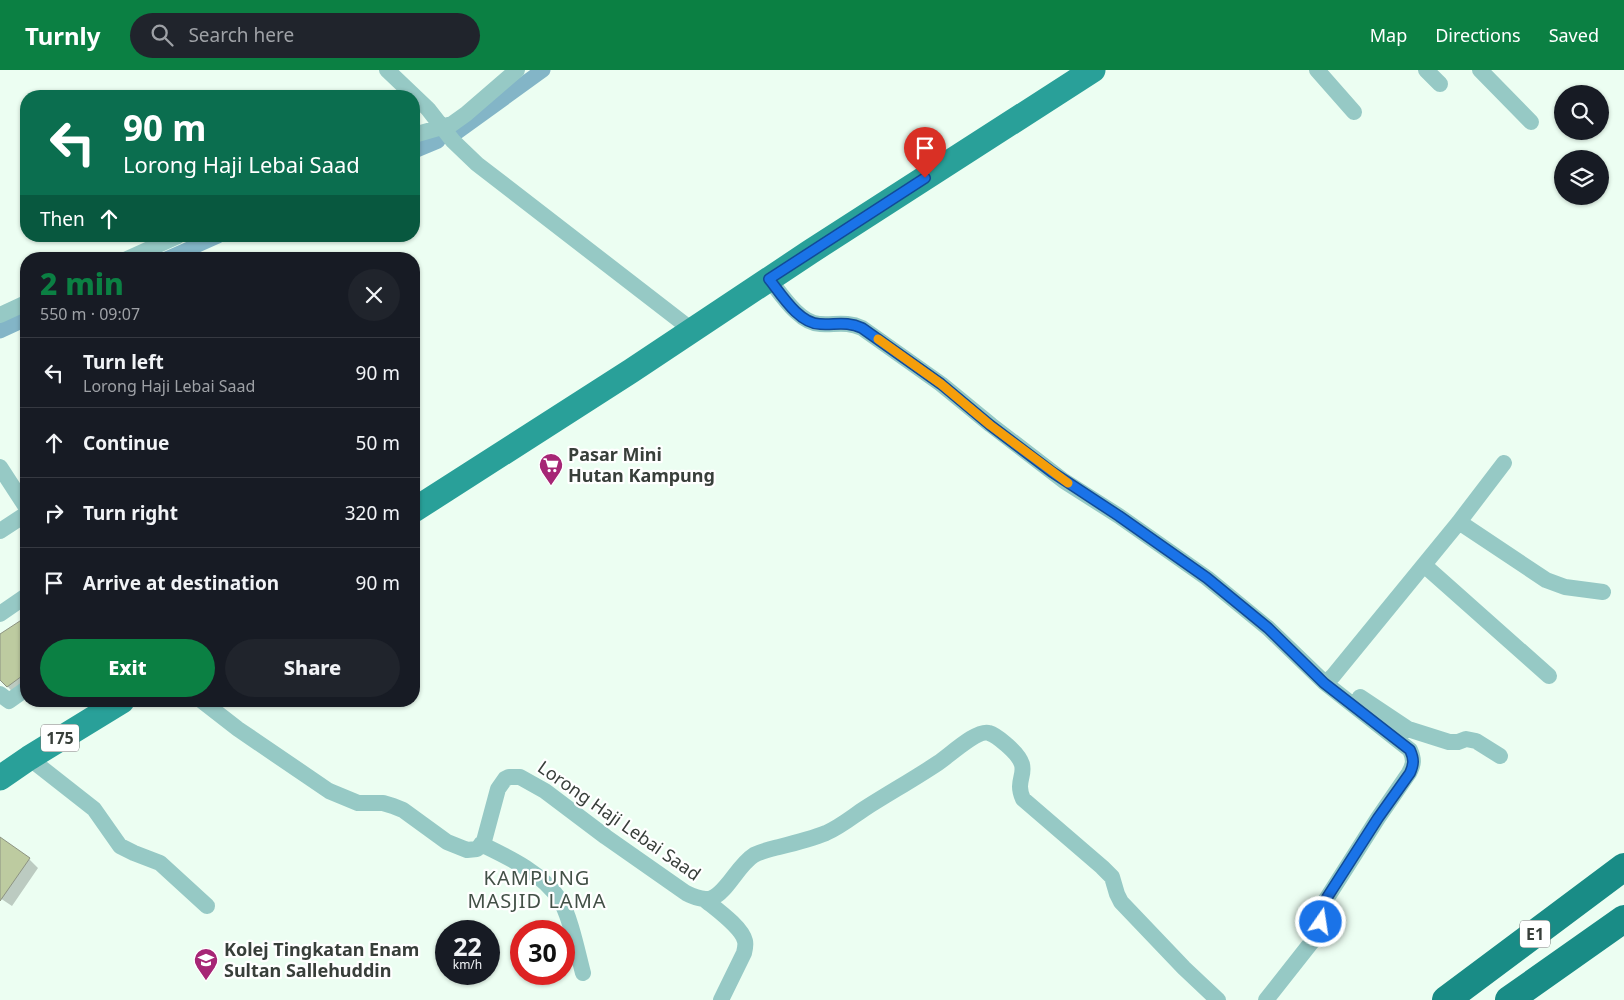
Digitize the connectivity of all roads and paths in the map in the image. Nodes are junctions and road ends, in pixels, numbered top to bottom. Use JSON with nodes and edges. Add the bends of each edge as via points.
{"nodes":[{"id":1,"x":387,"y":70,"type":"edge"},
{"id":2,"x":517,"y":70,"type":"edge"},
{"id":3,"x":1093,"y":70,"type":"edge"},
{"id":4,"x":1317,"y":70,"type":"edge"},
{"id":5,"x":1426,"y":70,"type":"edge"},
{"id":6,"x":1480,"y":70,"type":"edge"},
{"id":7,"x":1440,"y":84,"type":"dead end"},
{"id":8,"x":408,"y":90,"type":"edge"},
{"id":9,"x":420,"y":101,"type":"edge"},
{"id":10,"x":1354,"y":112,"type":"dead end"},
{"id":11,"x":1531,"y":122,"type":"dead end"},
{"id":12,"x":441,"y":126,"type":"junction"},
{"id":13,"x":420,"y":133,"type":"edge"},
{"id":14,"x":165,"y":242,"type":"edge"},
{"id":15,"x":143,"y":252,"type":"edge"},
{"id":16,"x":769,"y":279,"type":"junction"},
{"id":17,"x":20,"y":306,"type":"edge"},
{"id":18,"x":0,"y":315,"type":"edge"},
{"id":19,"x":692,"y":330,"type":"junction"},
{"id":20,"x":1504,"y":463,"type":"dead end"},
{"id":21,"x":0,"y":467,"type":"edge"},
{"id":22,"x":20,"y":498,"type":"edge"},
{"id":23,"x":420,"y":506,"type":"edge"},
{"id":24,"x":20,"y":518,"type":"edge"},
{"id":25,"x":1459,"y":522,"type":"junction"},
{"id":26,"x":0,"y":531,"type":"edge"},
{"id":27,"x":1424,"y":565,"type":"junction"},
{"id":28,"x":1603,"y":592,"type":"dead end"},
{"id":29,"x":20,"y":600,"type":"edge"},
{"id":30,"x":0,"y":614,"type":"edge"},
{"id":31,"x":1549,"y":676,"type":"dead end"},
{"id":32,"x":1329,"y":679,"type":"junction"},
{"id":33,"x":20,"y":691,"type":"edge"},
{"id":34,"x":5,"y":697,"type":"edge"},
{"id":35,"x":112,"y":707,"type":"edge"},
{"id":36,"x":210,"y":707,"type":"edge"},
{"id":37,"x":1500,"y":756,"type":"dead end"},
{"id":38,"x":29,"y":758,"type":"junction"},
{"id":39,"x":0,"y":778,"type":"edge"},
{"id":40,"x":482,"y":844,"type":"junction"},
{"id":41,"x":1624,"y":867,"type":"edge"},
{"id":42,"x":704,"y":899,"type":"junction"},
{"id":43,"x":207,"y":906,"type":"dead end"},
{"id":44,"x":1624,"y":919,"type":"edge"},
{"id":45,"x":583,"y":973,"type":"dead end"},
{"id":46,"x":721,"y":1000,"type":"edge"},
{"id":47,"x":1218,"y":1000,"type":"edge"},
{"id":48,"x":1266,"y":1000,"type":"edge"},
{"id":49,"x":1446,"y":1000,"type":"edge"},
{"id":50,"x":1509,"y":1000,"type":"edge"}],
"edges":[{"from":1,"to":8,"type":"street"},
{"from":2,"to":12,"type":"street","via":[[466,114],[452,124]]},
{"from":3,"to":16,"type":"main road"},
{"from":4,"to":10,"type":"street"},
{"from":5,"to":7,"type":"street"},
{"from":6,"to":11,"type":"street"},
{"from":9,"to":12,"type":"street"},
{"from":12,"to":13,"type":"street"},
{"from":12,"to":19,"type":"street","via":[[476,164]]},
{"from":14,"to":15,"type":"street"},
{"from":16,"to":19,"type":"main road"},
{"from":16,"to":32,"type":"street","via":[[805,320],[819,324],[855,325],[931,376],[1027,454],[1207,578]]},
{"from":17,"to":18,"type":"street"},
{"from":19,"to":23,"type":"main road"},
{"from":20,"to":25,"type":"street"},
{"from":21,"to":22,"type":"street"},
{"from":24,"to":26,"type":"street"},
{"from":25,"to":27,"type":"street"},
{"from":25,"to":28,"type":"street","via":[[1546,580],[1565,588]]},
{"from":27,"to":31,"type":"street"},
{"from":27,"to":32,"type":"street"},
{"from":29,"to":30,"type":"street"},
{"from":32,"to":37,"type":"street","via":[[1408,729],[1449,742],[1476,741]]},
{"from":32,"to":48,"type":"street","via":[[1410,750],[1414,765],[1320,909],[1320,929],[1315,939]]},
{"from":33,"to":34,"type":"street"},
{"from":35,"to":38,"type":"main road","number":"175"},
{"from":36,"to":40,"type":"street","via":[[329,791],[348,800],[394,806],[458,848],[473,850]]},
{"from":38,"to":39,"type":"main road","number":"175"},
{"from":38,"to":43,"type":"street","via":[[94,809],[120,846],[160,863]]},
{"from":40,"to":42,"type":"street","name":"Lorong Haji Lebai Saad","via":[[498,789],[509,777],[520,777],[545,791],[686,893]]},
{"from":40,"to":45,"type":"street","via":[[526,868],[560,900]]},
{"from":41,"to":49,"type":"highway","number":"E1"},
{"from":42,"to":46,"type":"street","via":[[745,939],[744,953]]},
{"from":42,"to":47,"type":"street","name":"Lorong Haji Lebai Saad","via":[[718,893],[749,858],[840,826],[985,732],[1000,739],[1022,761],[1020,790],[1023,799],[1112,877],[1121,902]]},
{"from":44,"to":50,"type":"highway","number":"E1"}]}
